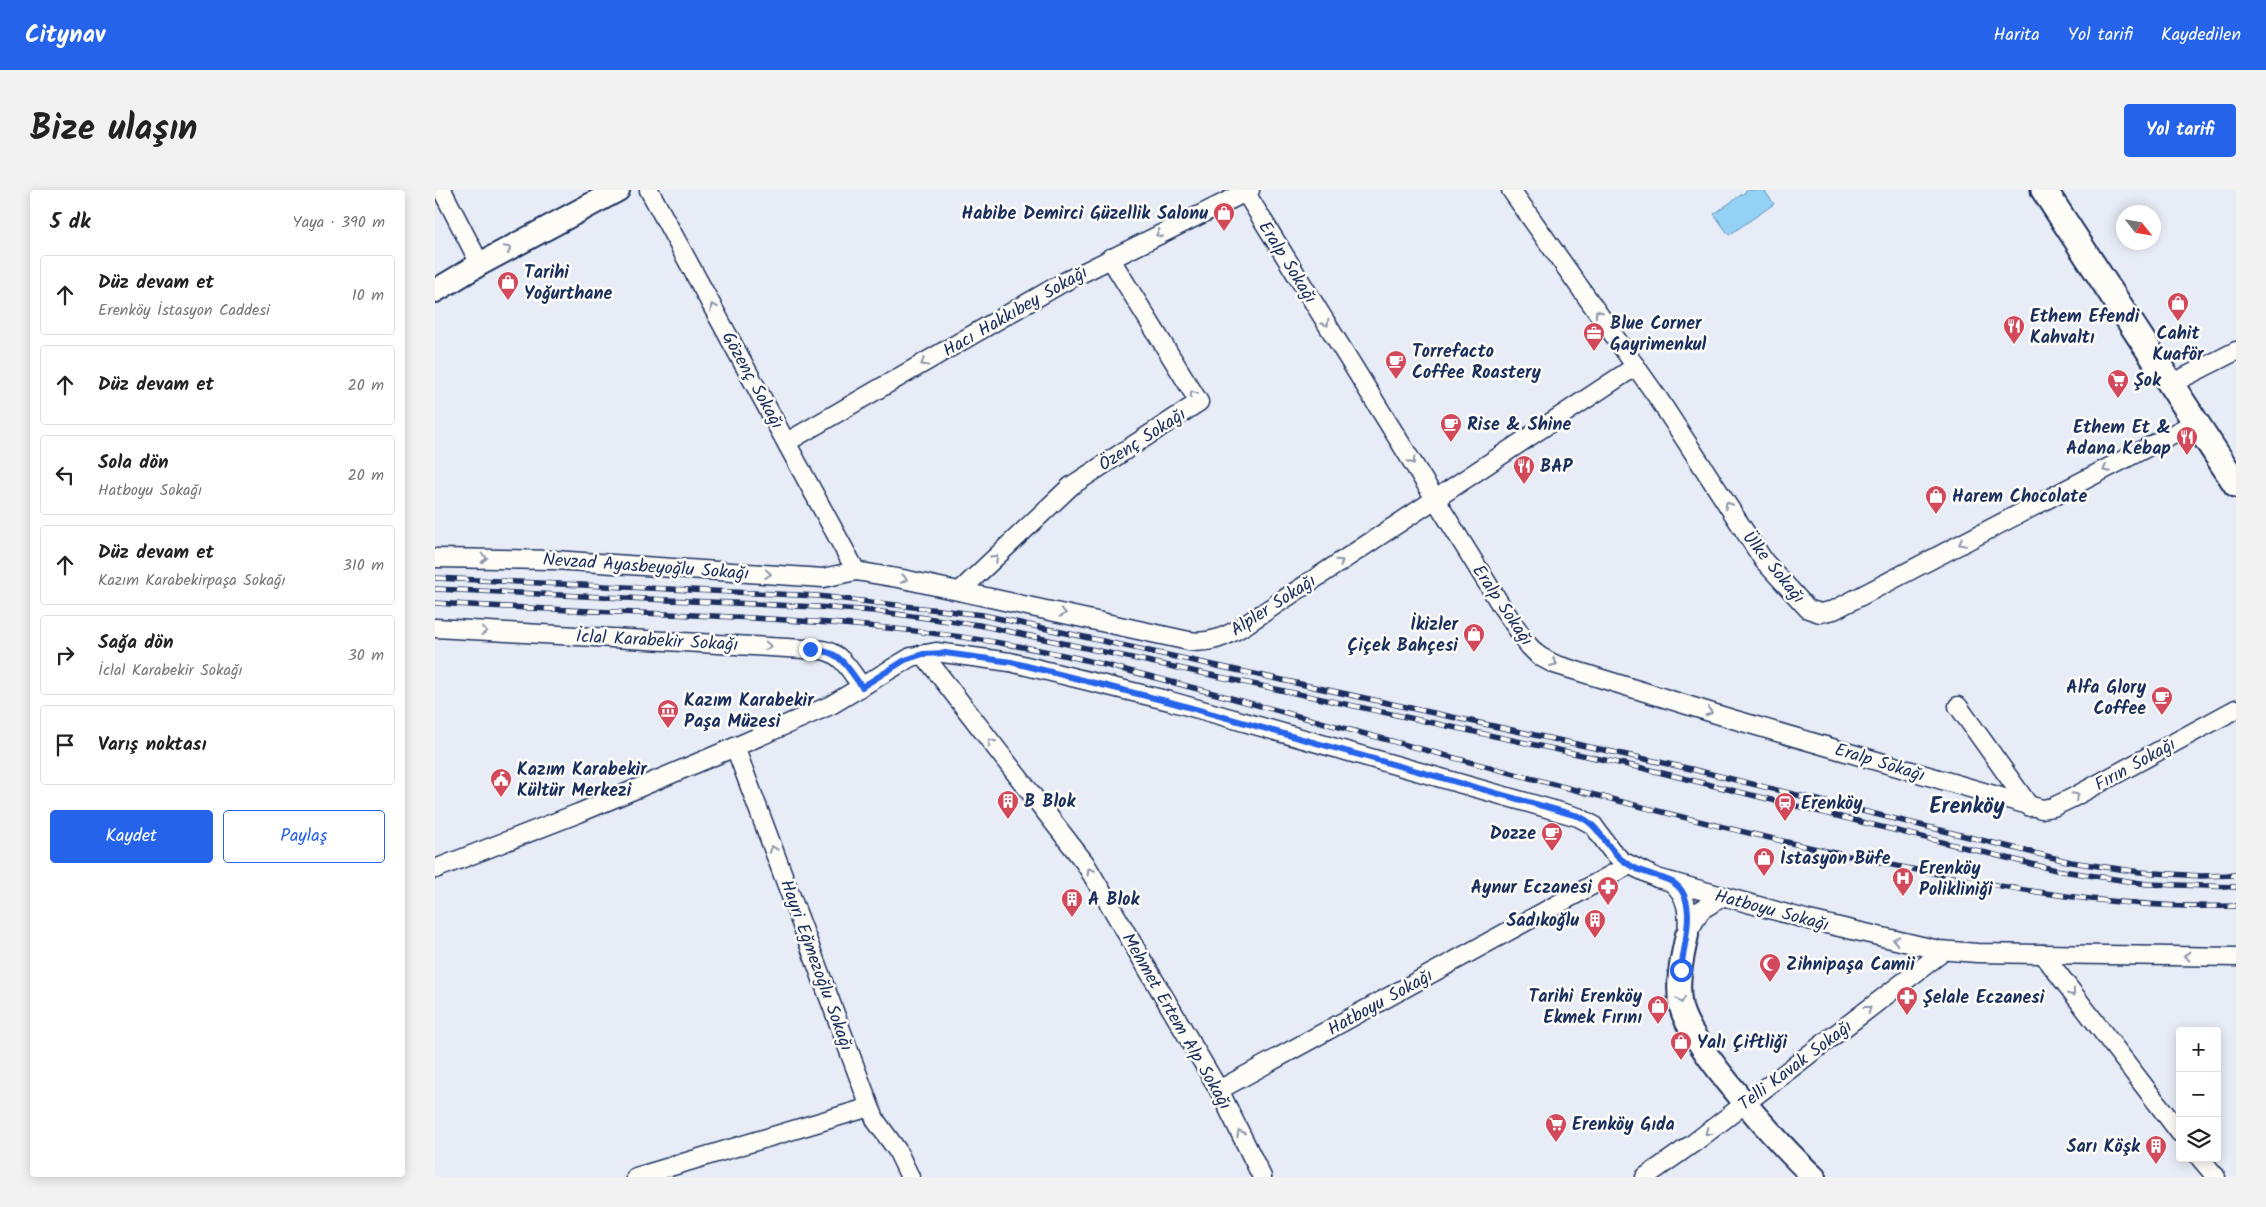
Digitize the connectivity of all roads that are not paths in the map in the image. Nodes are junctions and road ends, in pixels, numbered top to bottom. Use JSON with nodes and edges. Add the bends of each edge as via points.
{"nodes":[{"id":1,"x":442,"y":190,"type":"edge"},
{"id":2,"x":618,"y":190,"type":"edge"},
{"id":3,"x":649,"y":190,"type":"edge"},
{"id":4,"x":1511,"y":190,"type":"edge"},
{"id":5,"x":2044,"y":190,"type":"edge"},
{"id":6,"x":1246,"y":191,"type":"edge"},
{"id":7,"x":1109,"y":258,"type":"junction"},
{"id":8,"x":480,"y":264,"type":"junction"},
{"id":9,"x":435,"y":291,"type":"edge"},
{"id":10,"x":2236,"y":351,"type":"edge"},
{"id":11,"x":1636,"y":366,"type":"junction"},
{"id":12,"x":2171,"y":384,"type":"junction"},
{"id":13,"x":2196,"y":422,"type":"junction"},
{"id":14,"x":787,"y":442,"type":"junction"},
{"id":15,"x":2236,"y":484,"type":"edge"},
{"id":16,"x":1435,"y":499,"type":"junction"},
{"id":17,"x":435,"y":558,"type":"edge"},
{"id":18,"x":856,"y":571,"type":"junction"},
{"id":19,"x":960,"y":592,"type":"junction"},
{"id":20,"x":435,"y":628,"type":"edge"},
{"id":21,"x":923,"y":654,"type":"junction"},
{"id":22,"x":862,"y":687,"type":"junction"},
{"id":23,"x":1957,"y":706,"type":"dead end"},
{"id":24,"x":2236,"y":709,"type":"edge"},
{"id":25,"x":735,"y":747,"type":"junction"},
{"id":26,"x":2030,"y":807,"type":"junction"},
{"id":27,"x":1629,"y":865,"type":"junction"},
{"id":28,"x":435,"y":868,"type":"edge"},
{"id":29,"x":1671,"y":882,"type":"junction"},
{"id":30,"x":1722,"y":897,"type":"junction"},
{"id":31,"x":1687,"y":935,"type":"junction"},
{"id":32,"x":1944,"y":951,"type":"junction"},
{"id":33,"x":2043,"y":954,"type":"junction"},
{"id":34,"x":2236,"y":957,"type":"edge"},
{"id":35,"x":1219,"y":1090,"type":"junction"},
{"id":36,"x":1746,"y":1102,"type":"junction"},
{"id":37,"x":870,"y":1108,"type":"junction"},
{"id":38,"x":2176,"y":1128,"type":"edge"},
{"id":39,"x":2203,"y":1162,"type":"edge"},
{"id":40,"x":636,"y":1177,"type":"edge"},
{"id":41,"x":910,"y":1177,"type":"edge"},
{"id":42,"x":1262,"y":1177,"type":"edge"},
{"id":43,"x":1645,"y":1177,"type":"edge"},
{"id":44,"x":1815,"y":1177,"type":"edge"},
{"id":45,"x":2216,"y":1177,"type":"edge"}],
"edges":[{"from":1,"to":8,"type":"street"},
{"from":8,"to":2,"type":"street","one_way":true},
{"from":14,"to":3,"type":"street","name":"Gözenç Sokağı","one_way":true},
{"from":11,"to":4,"type":"street","name":"Ülke Sokağı","one_way":true},
{"from":5,"to":12,"type":"main road"},
{"from":6,"to":7,"type":"street","name":"Hacı Hakkıbey Sokağı","one_way":true},
{"from":6,"to":16,"type":"street","name":"Eralp Sokağı","one_way":true},
{"from":7,"to":14,"type":"street","name":"Hacı Hakkıbey Sokağı","one_way":true},
{"from":19,"to":7,"type":"street","name":"Özenç Sokağı","one_way":true,"via":[[1071,486],[1199,402]]},
{"from":8,"to":9,"type":"street"},
{"from":10,"to":12,"type":"street"},
{"from":13,"to":11,"type":"street","name":"Ülke Sokağı","one_way":true,"via":[[1834,610],[1820,613],[1808,609],[1758,553]]},
{"from":11,"to":16,"type":"street","name":"Alpler Sokağı"},
{"from":12,"to":13,"type":"main road"},
{"from":13,"to":15,"type":"main road"},
{"from":14,"to":18,"type":"street","name":"Gözenç Sokağı"},
{"from":19,"to":16,"type":"street","name":"Alpler Sokağı","one_way":true,"via":[[1205,642],[1242,627]]},
{"from":16,"to":26,"type":"street","name":"Eralp Sokağı","one_way":true,"via":[[1519,633],[1543,658],[1577,672]]},
{"from":17,"to":18,"type":"street","name":"Nevzad Ayasbeyoğlu Sokağı","one_way":true,"via":[[554,560],[823,578]]},
{"from":18,"to":19,"type":"street","name":"Alpler Sokağı","one_way":true},
{"from":20,"to":22,"type":"street","name":"İclal Karabekir Sokağı","one_way":true,"via":[[822,650],[838,656]]},
{"from":21,"to":22,"type":"street","via":[[905,660]]},
{"from":21,"to":27,"type":"street","via":[[945,653],[1027,666],[1170,702],[1578,816],[1593,826],[1611,850]]},
{"from":35,"to":21,"type":"street","name":"Mehmet Ertem Alp Sokağı","one_way":true,"via":[[1085,863]]},
{"from":22,"to":25,"type":"street","via":[[825,708]]},
{"from":23,"to":26,"type":"street"},
{"from":26,"to":24,"type":"street","name":"Fırın Sokağı","one_way":true,"via":[[2046,809],[2061,804]]},
{"from":25,"to":28,"type":"street","via":[[579,813]]},
{"from":37,"to":25,"type":"street","name":"Hayri Eğmezoğlu Sokağı","one_way":true},
{"from":27,"to":29,"type":"street","name":"Hatboyu Sokağı"},
{"from":27,"to":35,"type":"street","name":"Hatboyu Sokağı"},
{"from":29,"to":30,"type":"street","name":"Hatboyu Sokağı"},
{"from":29,"to":31,"type":"street","via":[[1682,892],[1686,904]]},
{"from":30,"to":31,"type":"street","via":[[1701,910]]},
{"from":32,"to":30,"type":"street","name":"Hatboyu Sokağı","one_way":true},
{"from":31,"to":36,"type":"street","one_way":true,"via":[[1679,984],[1683,1015],[1702,1046]]},
{"from":32,"to":33,"type":"street","name":"Hatboyu Sokağı"},
{"from":36,"to":32,"type":"street","name":"Telli Kavak Sokağı","one_way":true},
{"from":34,"to":33,"type":"street","name":"Hatboyu Sokağı","one_way":true},
{"from":33,"to":38,"type":"street","one_way":true},
{"from":42,"to":35,"type":"street","name":"Mehmet Ertem Alp Sokağı","one_way":true},
{"from":36,"to":43,"type":"street","name":"Telli Kavak Sokağı","one_way":true},
{"from":36,"to":44,"type":"street"},
{"from":37,"to":40,"type":"street"},
{"from":37,"to":41,"type":"street","name":"Hayri Eğmezoğlu Sokağı"},
{"from":39,"to":45,"type":"street"}]}
